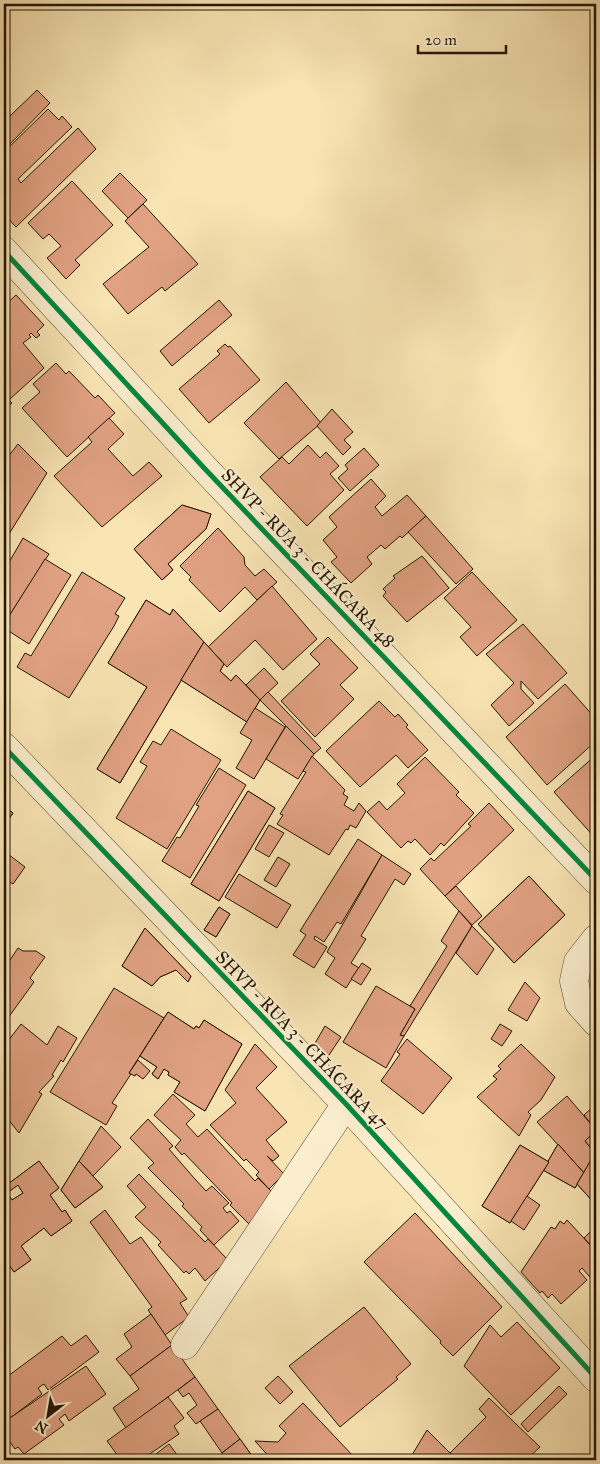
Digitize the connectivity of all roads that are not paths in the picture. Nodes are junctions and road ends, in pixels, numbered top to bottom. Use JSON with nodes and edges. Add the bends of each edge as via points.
{"nodes":[{"id":1,"x":4,"y":251,"type":"edge"},
{"id":2,"x":4,"y":747,"type":"edge"},
{"id":3,"x":596,"y":880,"type":"edge"},
{"id":4,"x":596,"y":939,"type":"edge"},
{"id":5,"x":596,"y":1022,"type":"edge"},
{"id":6,"x":346,"y":1104,"type":"junction"},
{"id":7,"x":186,"y":1345,"type":"dead end"},
{"id":8,"x":596,"y":1378,"type":"edge"}],
"edges":[{"from":1,"to":3,"type":"street","name":"SHVP - RUA 3 - CHÁCARA 48","via":[[205,469]]},
{"from":2,"to":6,"type":"street","name":"SHVP - RUA 3 - CHÁCARA 47"},
{"from":4,"to":5,"type":"street","via":[[578,962],[574,981],[579,1003]]},
{"from":6,"to":7,"type":"street","name":"SHVP - RUA 3 - CHÁCARA 47"},
{"from":6,"to":8,"type":"street","name":"SHVP - RUA 3 - CHÁCARA 47"}]}
